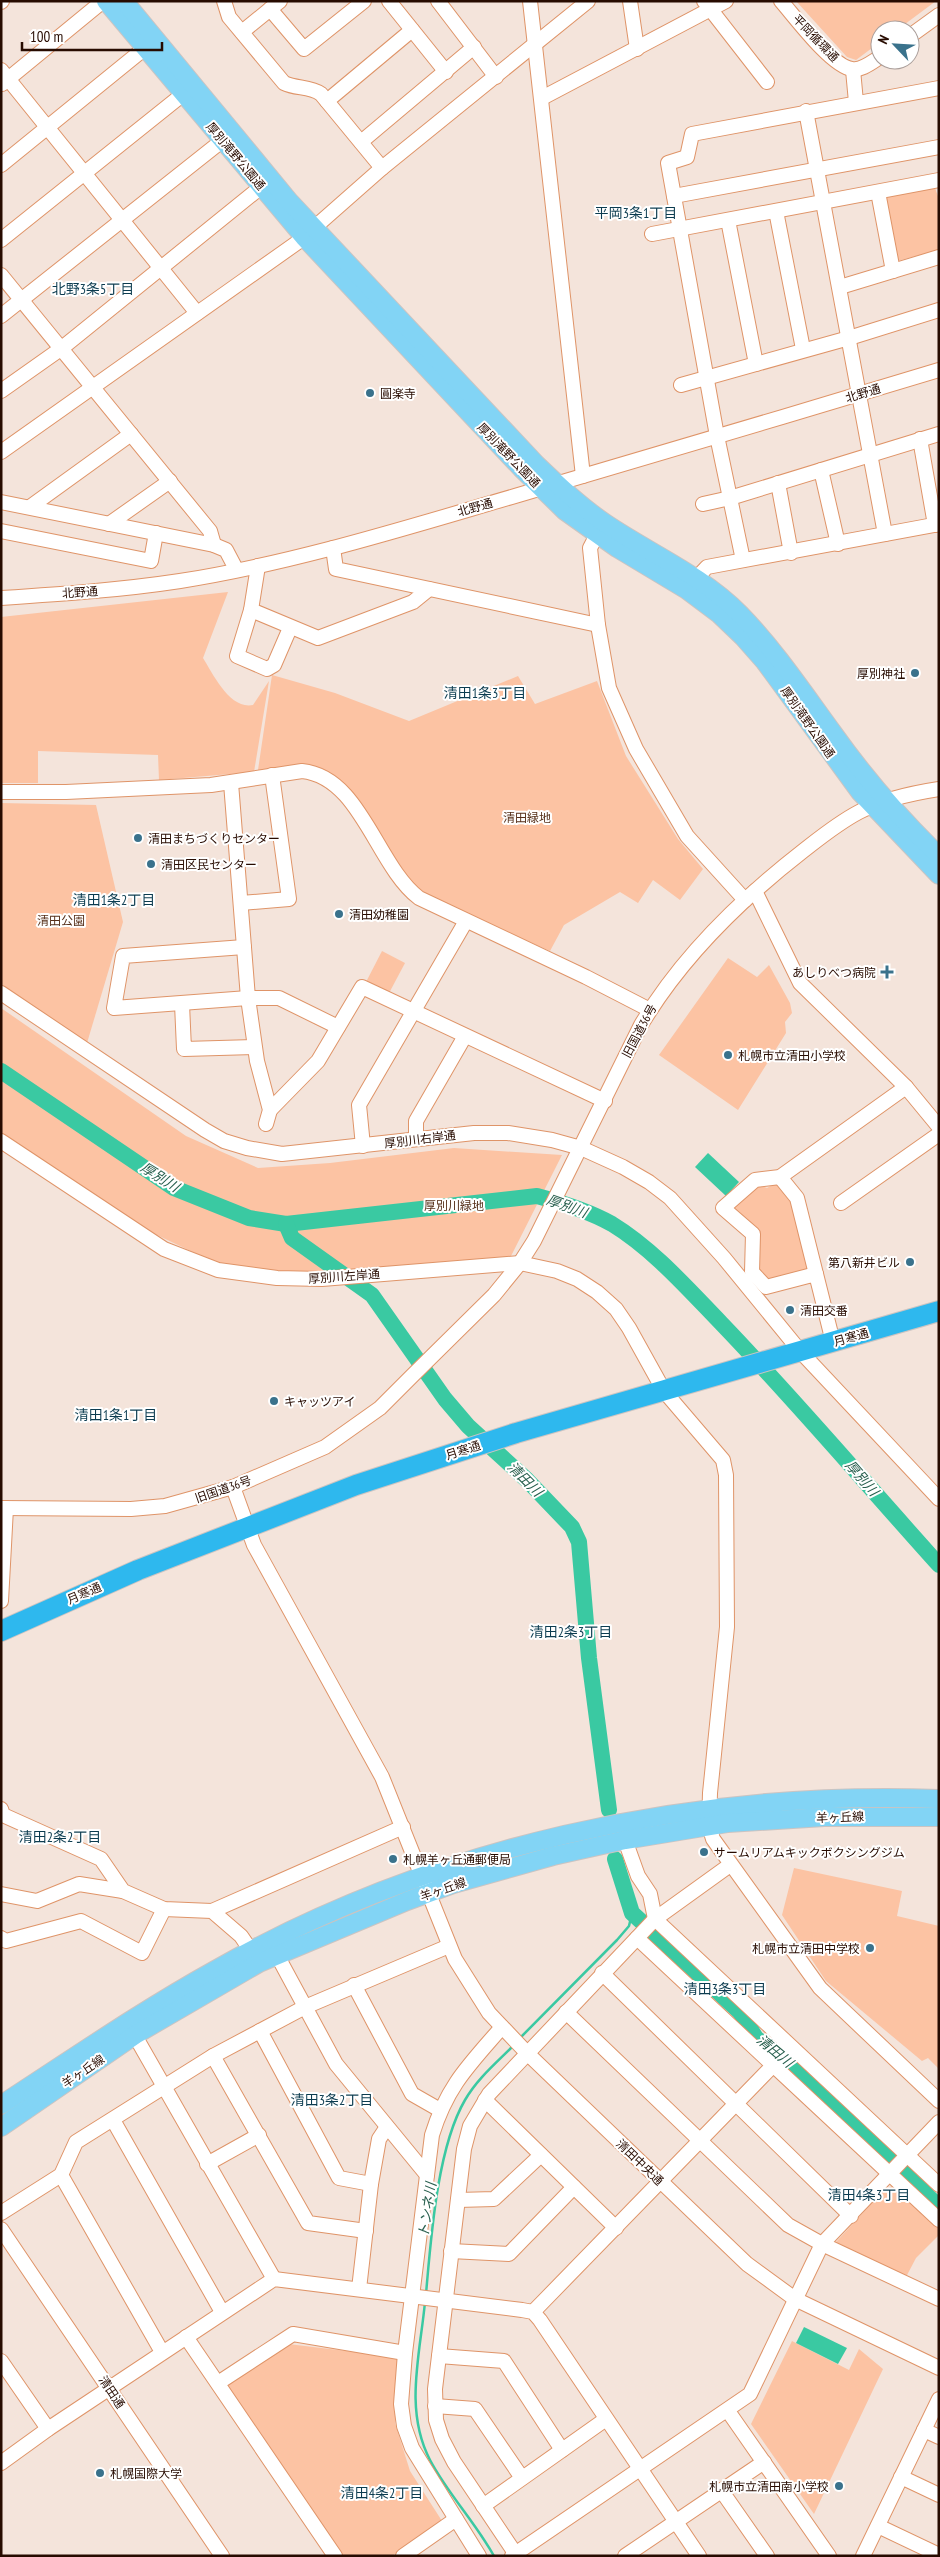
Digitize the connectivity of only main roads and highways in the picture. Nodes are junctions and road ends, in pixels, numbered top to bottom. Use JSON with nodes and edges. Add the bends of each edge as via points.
{"nodes":[{"id":1,"x":104,"y":1,"type":"edge"},
{"id":2,"x":124,"y":1,"type":"edge"},
{"id":3,"x":189,"y":90,"type":"junction"},
{"id":4,"x":309,"y":232,"type":"junction"},
{"id":5,"x":880,"y":805,"type":"junction"},
{"id":6,"x":939,"y":856,"type":"edge"},
{"id":7,"x":939,"y":875,"type":"edge"},
{"id":8,"x":939,"y":1311,"type":"edge"},
{"id":9,"x":1,"y":1631,"type":"edge"},
{"id":10,"x":939,"y":1799,"type":"edge"},
{"id":11,"x":939,"y":1817,"type":"edge"},
{"id":12,"x":256,"y":1957,"type":"junction"},
{"id":13,"x":131,"y":2029,"type":"junction"},
{"id":14,"x":1,"y":2105,"type":"edge"},
{"id":15,"x":1,"y":2127,"type":"edge"}],
"edges":[{"from":1,"to":3,"type":"main road","name":"厚別滝野公園通","via":[[145,48]]},
{"from":2,"to":3,"type":"main road","name":"厚別滝野公園通"},
{"from":3,"to":4,"type":"main road","name":"厚別滝野公園通"},
{"from":3,"to":4,"type":"main road","name":"厚別滝野公園通","via":[[222,140],[261,187]]},
{"from":4,"to":5,"type":"main road","name":"厚別滝野公園通","via":[[550,486],[566,511],[691,584],[765,662],[841,768]]},
{"from":5,"to":6,"type":"main road","name":"厚別滝野公園通"},
{"from":5,"to":7,"type":"main road","name":"厚別滝野公園通"},
{"from":8,"to":9,"type":"highway","name":"月寒通","via":[[516,1433],[356,1485],[112,1581]]},
{"from":10,"to":12,"type":"main road","name":"羊ヶ丘線","via":[[813,1798],[709,1808],[563,1834],[422,1876],[318,1918]]},
{"from":11,"to":12,"type":"main road","name":"羊ヶ丘線","via":[[824,1817],[709,1826],[625,1840],[453,1884],[277,1955]]},
{"from":12,"to":13,"type":"main road","name":"羊ヶ丘線"},
{"from":13,"to":14,"type":"main road","name":"羊ヶ丘線"},
{"from":13,"to":15,"type":"main road","name":"羊ヶ丘線"}]}
